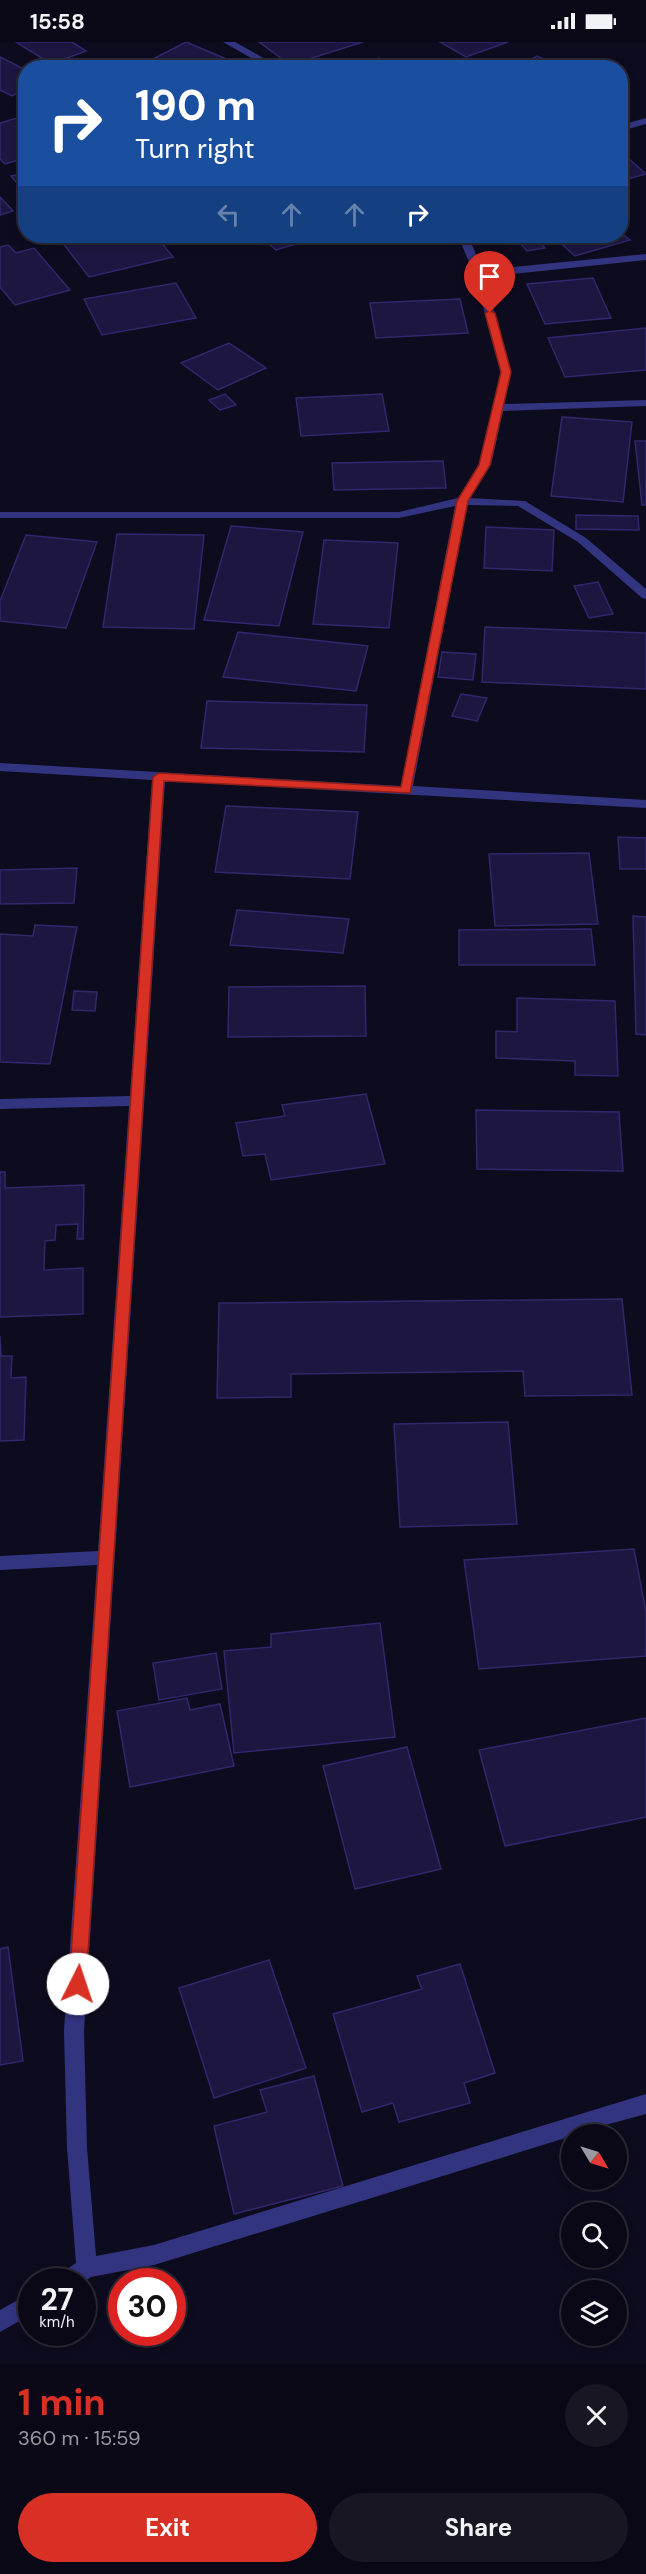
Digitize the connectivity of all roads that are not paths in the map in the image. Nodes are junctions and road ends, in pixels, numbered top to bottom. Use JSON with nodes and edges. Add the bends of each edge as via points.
{"nodes":[{"id":1,"x":228,"y":42,"type":"edge"},
{"id":2,"x":262,"y":60,"type":"edge"},
{"id":3,"x":646,"y":121,"type":"edge"},
{"id":4,"x":628,"y":126,"type":"edge"},
{"id":5,"x":466,"y":243,"type":"edge"},
{"id":6,"x":646,"y":257,"type":"edge"},
{"id":7,"x":479,"y":274,"type":"junction"},
{"id":8,"x":646,"y":403,"type":"edge"},
{"id":9,"x":498,"y":408,"type":"junction"},
{"id":10,"x":462,"y":501,"type":"junction"},
{"id":11,"x":0,"y":514,"type":"edge"},
{"id":12,"x":646,"y":595,"type":"edge"},
{"id":13,"x":0,"y":767,"type":"edge"},
{"id":14,"x":159,"y":777,"type":"junction"},
{"id":15,"x":406,"y":791,"type":"junction"},
{"id":16,"x":646,"y":804,"type":"edge"},
{"id":17,"x":137,"y":1101,"type":"junction"},
{"id":18,"x":0,"y":1104,"type":"edge"},
{"id":19,"x":106,"y":1558,"type":"junction"},
{"id":20,"x":0,"y":1563,"type":"edge"},
{"id":21,"x":646,"y":2104,"type":"edge"},
{"id":22,"x":87,"y":2268,"type":"joint"},
{"id":23,"x":18,"y":2311,"type":"edge"},
{"id":24,"x":0,"y":2322,"type":"edge"}],
"edges":[{"from":1,"to":2,"type":"street"},
{"from":3,"to":4,"type":"street"},
{"from":5,"to":7,"type":"street"},
{"from":6,"to":7,"type":"street"},
{"from":7,"to":9,"type":"street","via":[[506,372]]},
{"from":8,"to":9,"type":"street"},
{"from":9,"to":10,"type":"street","via":[[485,465]]},
{"from":10,"to":11,"type":"street","via":[[399,515]]},
{"from":10,"to":12,"type":"street","via":[[521,503],[582,540]]},
{"from":10,"to":15,"type":"street"},
{"from":13,"to":14,"type":"street"},
{"from":14,"to":15,"type":"street"},
{"from":14,"to":17,"type":"street"},
{"from":15,"to":16,"type":"street"},
{"from":17,"to":18,"type":"street"},
{"from":17,"to":19,"type":"street"},
{"from":19,"to":20,"type":"street"},
{"from":19,"to":22,"type":"street","via":[[74,2031],[77,2148]]},
{"from":21,"to":22,"type":"street","via":[[154,2255]]},
{"from":23,"to":24,"type":"street"}]}
